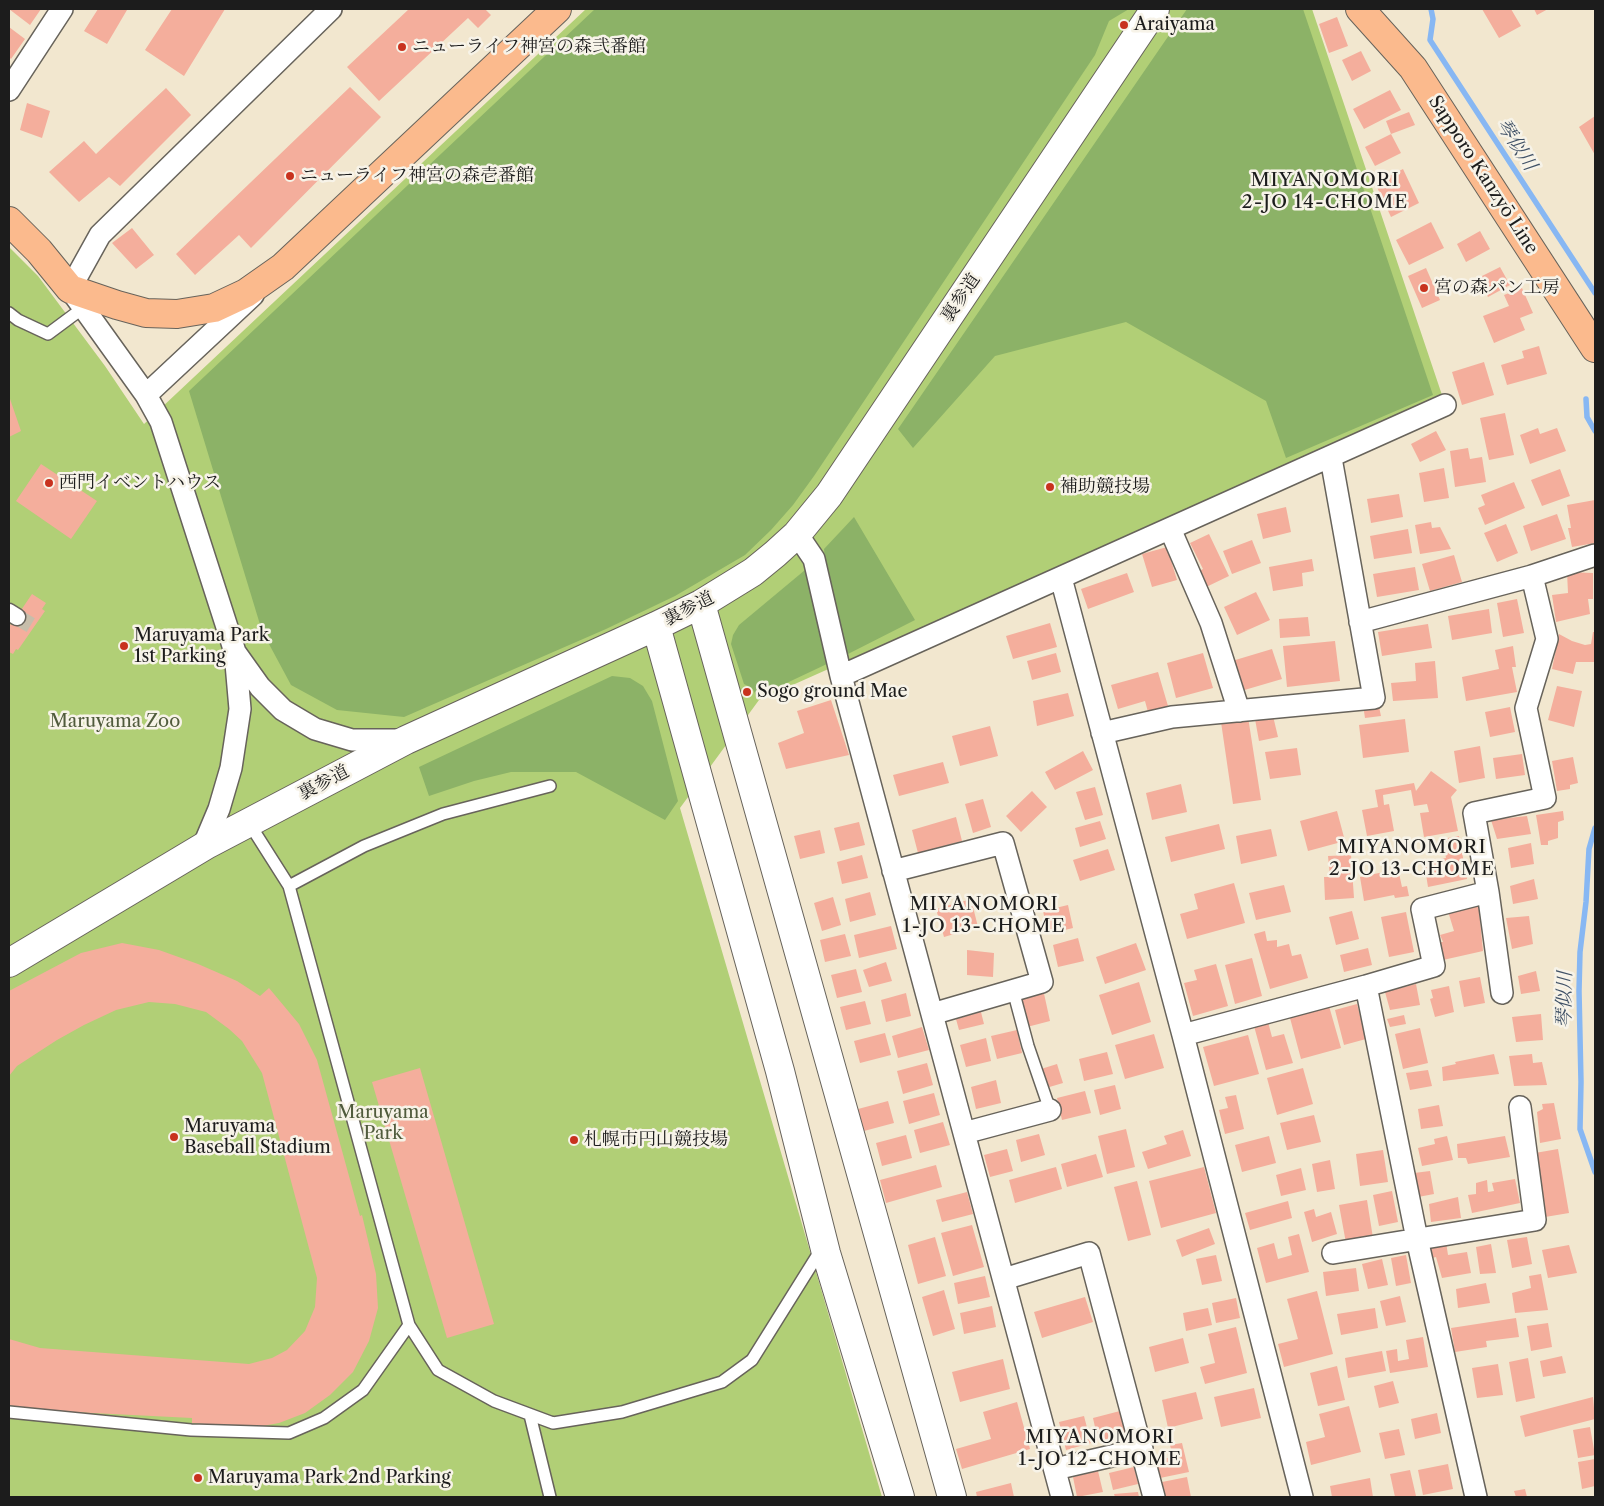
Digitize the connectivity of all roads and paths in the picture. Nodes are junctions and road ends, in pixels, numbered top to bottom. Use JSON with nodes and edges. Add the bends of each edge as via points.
{"nodes":[{"id":1,"x":62,"y":9,"type":"edge"},
{"id":2,"x":331,"y":9,"type":"edge"},
{"id":3,"x":557,"y":9,"type":"edge"},
{"id":4,"x":1155,"y":9,"type":"edge"},
{"id":5,"x":1360,"y":9,"type":"edge"},
{"id":6,"x":9,"y":90,"type":"edge"},
{"id":7,"x":9,"y":221,"type":"edge"},
{"id":8,"x":283,"y":267,"type":"junction"},
{"id":9,"x":77,"y":299,"type":"junction"},
{"id":10,"x":9,"y":313,"type":"edge"},
{"id":11,"x":1595,"y":348,"type":"edge"},
{"id":12,"x":146,"y":395,"type":"junction"},
{"id":13,"x":1445,"y":406,"type":"dead end"},
{"id":14,"x":1331,"y":458,"type":"junction"},
{"id":15,"x":797,"y":534,"type":"junction"},
{"id":16,"x":1174,"y":538,"type":"dead end"},
{"id":17,"x":1595,"y":555,"type":"edge"},
{"id":18,"x":1532,"y":576,"type":"junction"},
{"id":19,"x":1061,"y":578,"type":"junction"},
{"id":20,"x":701,"y":604,"type":"junction"},
{"id":21,"x":1360,"y":622,"type":"junction"},
{"id":22,"x":656,"y":626,"type":"junction"},
{"id":23,"x":234,"y":652,"type":"junction"},
{"id":24,"x":841,"y":676,"type":"junction"},
{"id":25,"x":1239,"y":711,"type":"junction"},
{"id":26,"x":1102,"y":733,"type":"junction"},
{"id":27,"x":406,"y":740,"type":"junction"},
{"id":28,"x":550,"y":786,"type":"dead end"},
{"id":29,"x":249,"y":822,"type":"junction"},
{"id":30,"x":203,"y":847,"type":"junction"},
{"id":31,"x":893,"y":871,"type":"junction"},
{"id":32,"x":289,"y":886,"type":"junction"},
{"id":33,"x":1488,"y":892,"type":"junction"},
{"id":34,"x":9,"y":964,"type":"edge"},
{"id":35,"x":1366,"y":986,"type":"junction"},
{"id":36,"x":1013,"y":990,"type":"junction"},
{"id":37,"x":1502,"y":993,"type":"dead end"},
{"id":38,"x":932,"y":1014,"type":"junction"},
{"id":39,"x":1183,"y":1035,"type":"junction"},
{"id":40,"x":1520,"y":1107,"type":"dead end"},
{"id":41,"x":1050,"y":1110,"type":"joint"},
{"id":42,"x":964,"y":1133,"type":"junction"},
{"id":43,"x":1417,"y":1239,"type":"junction"},
{"id":44,"x":826,"y":1252,"type":"junction"},
{"id":45,"x":1333,"y":1253,"type":"dead end"},
{"id":46,"x":1004,"y":1279,"type":"junction"},
{"id":47,"x":409,"y":1326,"type":"junction"},
{"id":48,"x":9,"y":1412,"type":"edge"},
{"id":49,"x":530,"y":1415,"type":"junction"},
{"id":50,"x":1142,"y":1449,"type":"junction"},
{"id":51,"x":1055,"y":1469,"type":"junction"},
{"id":52,"x":550,"y":1497,"type":"edge"},
{"id":53,"x":900,"y":1497,"type":"edge"},
{"id":54,"x":952,"y":1497,"type":"edge"},
{"id":55,"x":1062,"y":1497,"type":"edge"},
{"id":56,"x":1154,"y":1497,"type":"edge"},
{"id":57,"x":1302,"y":1497,"type":"edge"},
{"id":58,"x":1476,"y":1497,"type":"edge"}],
"edges":[{"from":1,"to":6,"type":"street"},
{"from":2,"to":9,"type":"street","via":[[100,235]]},
{"from":3,"to":8,"type":"main road"},
{"from":4,"to":15,"type":"street","name":"裏参道","via":[[829,495]]},
{"from":5,"to":11,"type":"main road","name":"Sapporo Kanzyō Line","via":[[1413,68]]},
{"from":7,"to":9,"type":"main road","via":[[39,251]]},
{"from":8,"to":9,"type":"main road","via":[[246,293],[214,308],[177,314],[146,313]]},
{"from":8,"to":12,"type":"street"},
{"from":9,"to":10,"type":"lane","via":[[48,334]]},
{"from":9,"to":12,"type":"street"},
{"from":12,"to":23,"type":"street","via":[[161,422]]},
{"from":13,"to":14,"type":"street"},
{"from":14,"to":19,"type":"street"},
{"from":14,"to":21,"type":"street"},
{"from":15,"to":20,"type":"street","name":"裏参道","via":[[753,572]]},
{"from":15,"to":24,"type":"street","via":[[814,559]]},
{"from":16,"to":25,"type":"street","via":[[1210,623]]},
{"from":17,"to":18,"type":"street"},
{"from":18,"to":21,"type":"street"},
{"from":18,"to":33,"type":"street","via":[[1546,639],[1526,708],[1545,798],[1474,813]]},
{"from":19,"to":24,"type":"street"},
{"from":19,"to":26,"type":"street"},
{"from":20,"to":22,"type":"street","name":"裏参道"},
{"from":20,"to":54,"type":"street"},
{"from":21,"to":25,"type":"street","via":[[1374,698]]},
{"from":22,"to":27,"type":"street","name":"裏参道"},
{"from":22,"to":44,"type":"street","via":[[780,1070]]},
{"from":23,"to":27,"type":"street","via":[[283,710],[315,729],[352,740]]},
{"from":23,"to":30,"type":"street","via":[[240,709],[230,768],[219,809]]},
{"from":24,"to":31,"type":"street"},
{"from":25,"to":26,"type":"street","via":[[1172,717]]},
{"from":26,"to":39,"type":"street"},
{"from":27,"to":29,"type":"street","name":"裏参道"},
{"from":28,"to":32,"type":"lane","via":[[443,814],[364,846]]},
{"from":29,"to":30,"type":"street","name":"裏参道"},
{"from":29,"to":32,"type":"lane"},
{"from":30,"to":34,"type":"street","name":"裏参道"},
{"from":31,"to":36,"type":"street","via":[[1002,843],[1042,982]]},
{"from":31,"to":38,"type":"street"},
{"from":32,"to":47,"type":"lane"},
{"from":33,"to":35,"type":"street","via":[[1422,909],[1434,966]]},
{"from":33,"to":37,"type":"street"},
{"from":35,"to":39,"type":"street"},
{"from":35,"to":43,"type":"street"},
{"from":36,"to":38,"type":"street"},
{"from":36,"to":41,"type":"lane"},
{"from":38,"to":42,"type":"street"},
{"from":39,"to":57,"type":"street"},
{"from":40,"to":43,"type":"street","via":[[1535,1220]]},
{"from":41,"to":42,"type":"street"},
{"from":42,"to":46,"type":"street"},
{"from":43,"to":45,"type":"street"},
{"from":43,"to":58,"type":"street"},
{"from":44,"to":49,"type":"lane","via":[[817,1256],[752,1360],[722,1382],[622,1412],[553,1423]]},
{"from":44,"to":53,"type":"street"},
{"from":46,"to":50,"type":"street","via":[[1089,1253]]},
{"from":46,"to":51,"type":"street"},
{"from":47,"to":48,"type":"lane","via":[[363,1390],[324,1418],[289,1433],[191,1430]]},
{"from":47,"to":49,"type":"lane","via":[[438,1370],[494,1401]]},
{"from":49,"to":52,"type":"lane"},
{"from":50,"to":51,"type":"street"},
{"from":50,"to":56,"type":"street"},
{"from":51,"to":55,"type":"street"}]}
